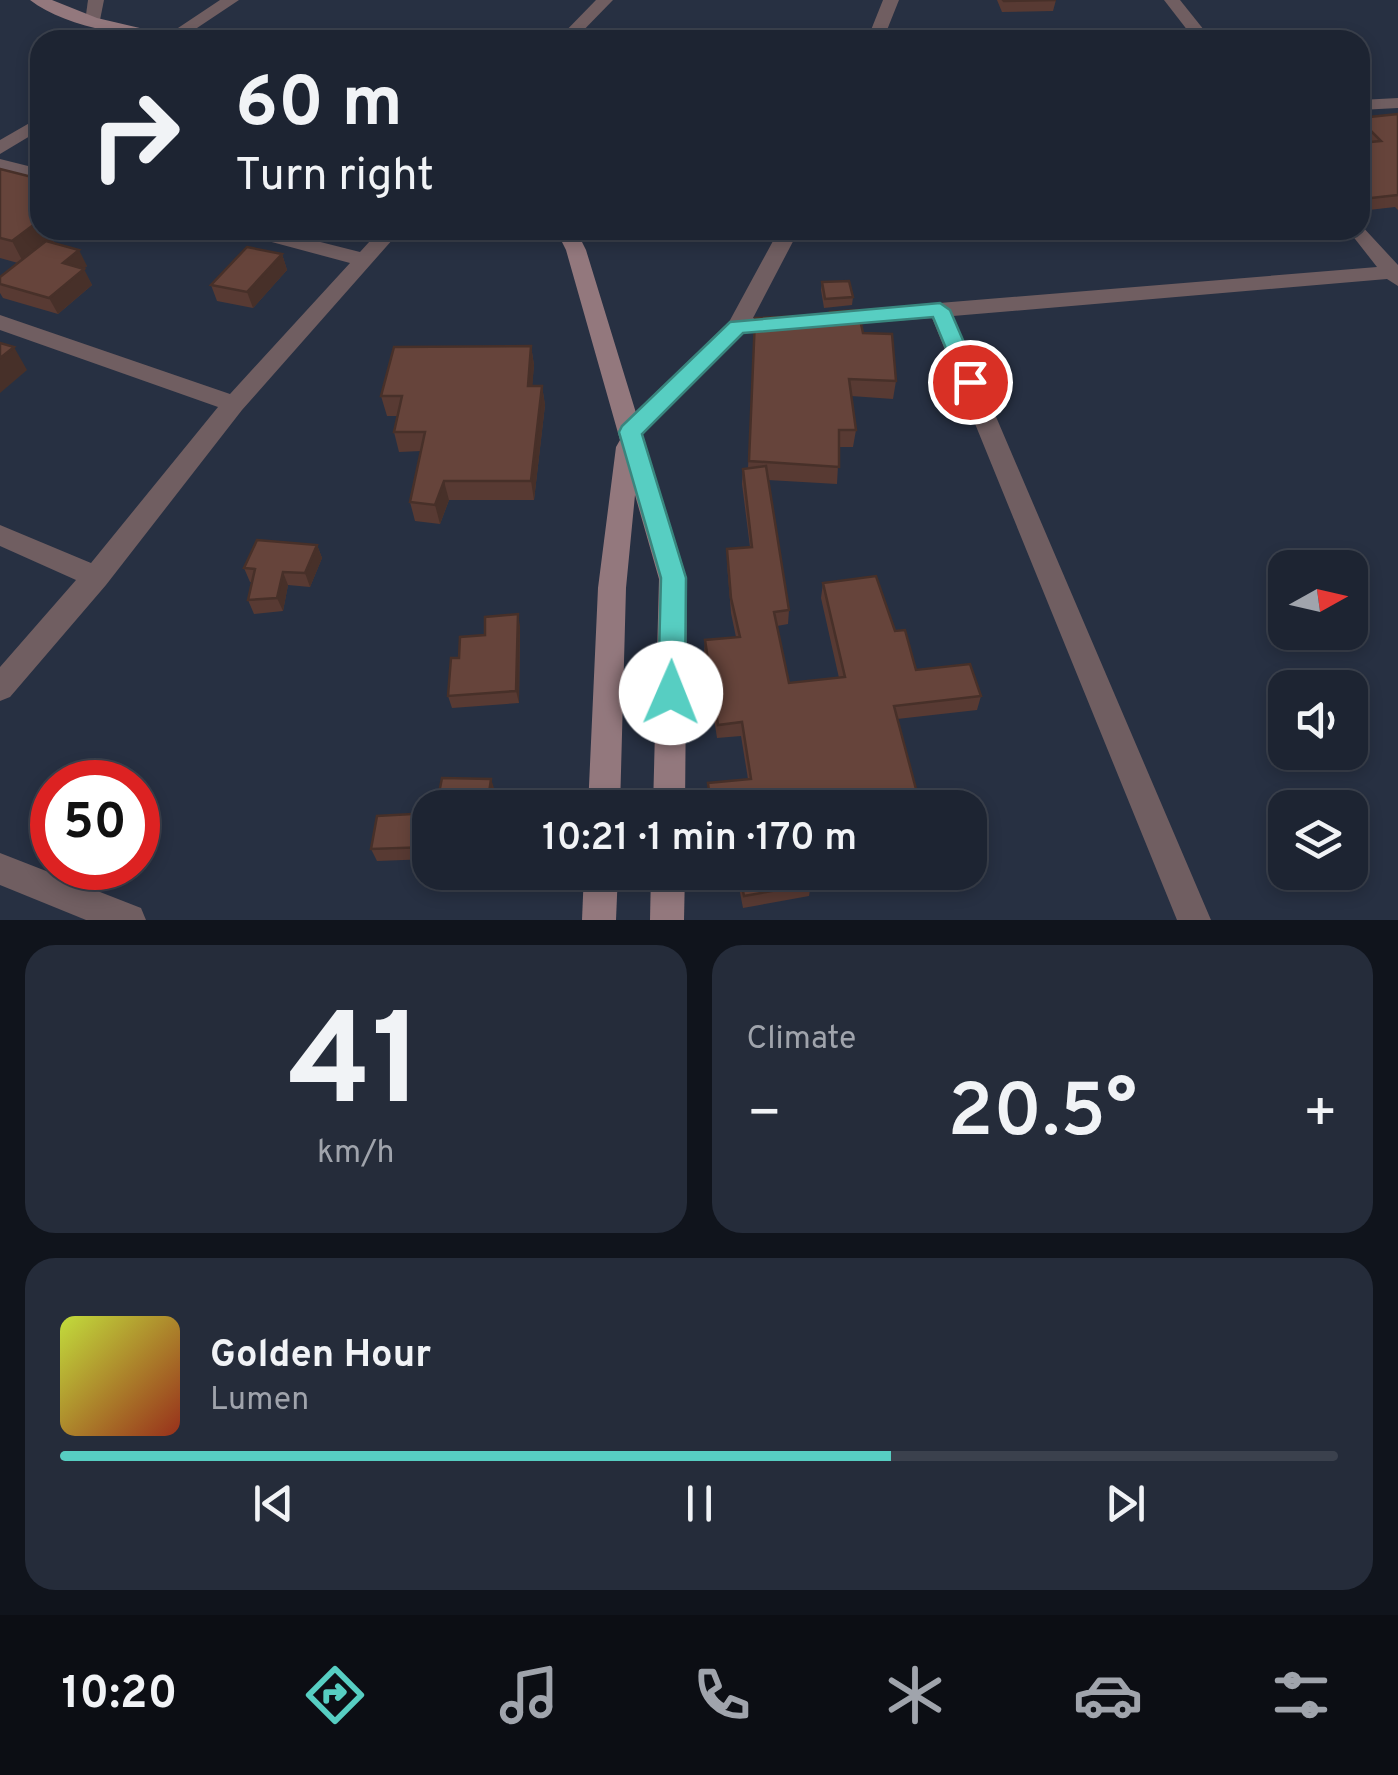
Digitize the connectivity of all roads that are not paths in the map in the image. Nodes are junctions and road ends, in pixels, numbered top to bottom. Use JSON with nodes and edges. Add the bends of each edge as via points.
{"nodes":[{"id":1,"x":38,"y":0,"type":"edge"},
{"id":2,"x":96,"y":0,"type":"edge"},
{"id":3,"x":231,"y":0,"type":"edge"},
{"id":4,"x":605,"y":0,"type":"edge"},
{"id":5,"x":891,"y":0,"type":"edge"},
{"id":6,"x":1172,"y":0,"type":"edge"},
{"id":7,"x":93,"y":22,"type":"junction"},
{"id":8,"x":127,"y":30,"type":"edge"},
{"id":9,"x":184,"y":30,"type":"edge"},
{"id":10,"x":575,"y":30,"type":"edge"},
{"id":11,"x":880,"y":30,"type":"edge"},
{"id":12,"x":1196,"y":30,"type":"edge"},
{"id":13,"x":1398,"y":102,"type":"edge"},
{"id":14,"x":1370,"y":104,"type":"edge"},
{"id":15,"x":30,"y":128,"type":"edge"},
{"id":16,"x":0,"y":148,"type":"edge"},
{"id":17,"x":0,"y":165,"type":"edge"},
{"id":18,"x":30,"y":172,"type":"edge"},
{"id":19,"x":288,"y":240,"type":"edge"},
{"id":20,"x":382,"y":240,"type":"edge"},
{"id":21,"x":571,"y":240,"type":"edge"},
{"id":22,"x":785,"y":240,"type":"edge"},
{"id":23,"x":1366,"y":240,"type":"edge"},
{"id":24,"x":365,"y":260,"type":"junction"},
{"id":25,"x":1396,"y":275,"type":"edge"},
{"id":26,"x":940,"y":310,"type":"junction"},
{"id":27,"x":0,"y":322,"type":"edge"},
{"id":28,"x":738,"y":326,"type":"junction"},
{"id":29,"x":234,"y":404,"type":"junction"},
{"id":30,"x":630,"y":432,"type":"junction"},
{"id":31,"x":0,"y":535,"type":"edge"},
{"id":32,"x":96,"y":577,"type":"junction"},
{"id":33,"x":0,"y":688,"type":"edge"},
{"id":34,"x":605,"y":790,"type":"edge"},
{"id":35,"x":669,"y":790,"type":"edge"},
{"id":36,"x":0,"y":869,"type":"edge"},
{"id":37,"x":601,"y":890,"type":"edge"},
{"id":38,"x":668,"y":890,"type":"edge"},
{"id":39,"x":128,"y":920,"type":"edge"},
{"id":40,"x":600,"y":920,"type":"edge"},
{"id":41,"x":667,"y":920,"type":"edge"},
{"id":42,"x":1194,"y":920,"type":"edge"}],
"edges":[{"from":1,"to":7,"type":"main road"},
{"from":2,"to":7,"type":"street"},
{"from":3,"to":9,"type":"street"},
{"from":4,"to":10,"type":"street"},
{"from":5,"to":11,"type":"street"},
{"from":6,"to":12,"type":"street"},
{"from":7,"to":8,"type":"main road"},
{"from":13,"to":14,"type":"street"},
{"from":15,"to":16,"type":"street"},
{"from":17,"to":18,"type":"street"},
{"from":19,"to":24,"type":"street"},
{"from":20,"to":24,"type":"street"},
{"from":21,"to":30,"type":"main road"},
{"from":22,"to":28,"type":"street"},
{"from":23,"to":25,"type":"street"},
{"from":24,"to":29,"type":"street"},
{"from":25,"to":26,"type":"street"},
{"from":26,"to":28,"type":"street"},
{"from":26,"to":42,"type":"street"},
{"from":27,"to":29,"type":"street"},
{"from":28,"to":30,"type":"street"},
{"from":29,"to":32,"type":"street"},
{"from":30,"to":34,"type":"main road","via":[[612,588]]},
{"from":30,"to":35,"type":"main road","via":[[673,578]]},
{"from":31,"to":32,"type":"street"},
{"from":32,"to":33,"type":"street"},
{"from":36,"to":39,"type":"street"},
{"from":37,"to":40,"type":"main road"},
{"from":38,"to":41,"type":"main road"}]}
